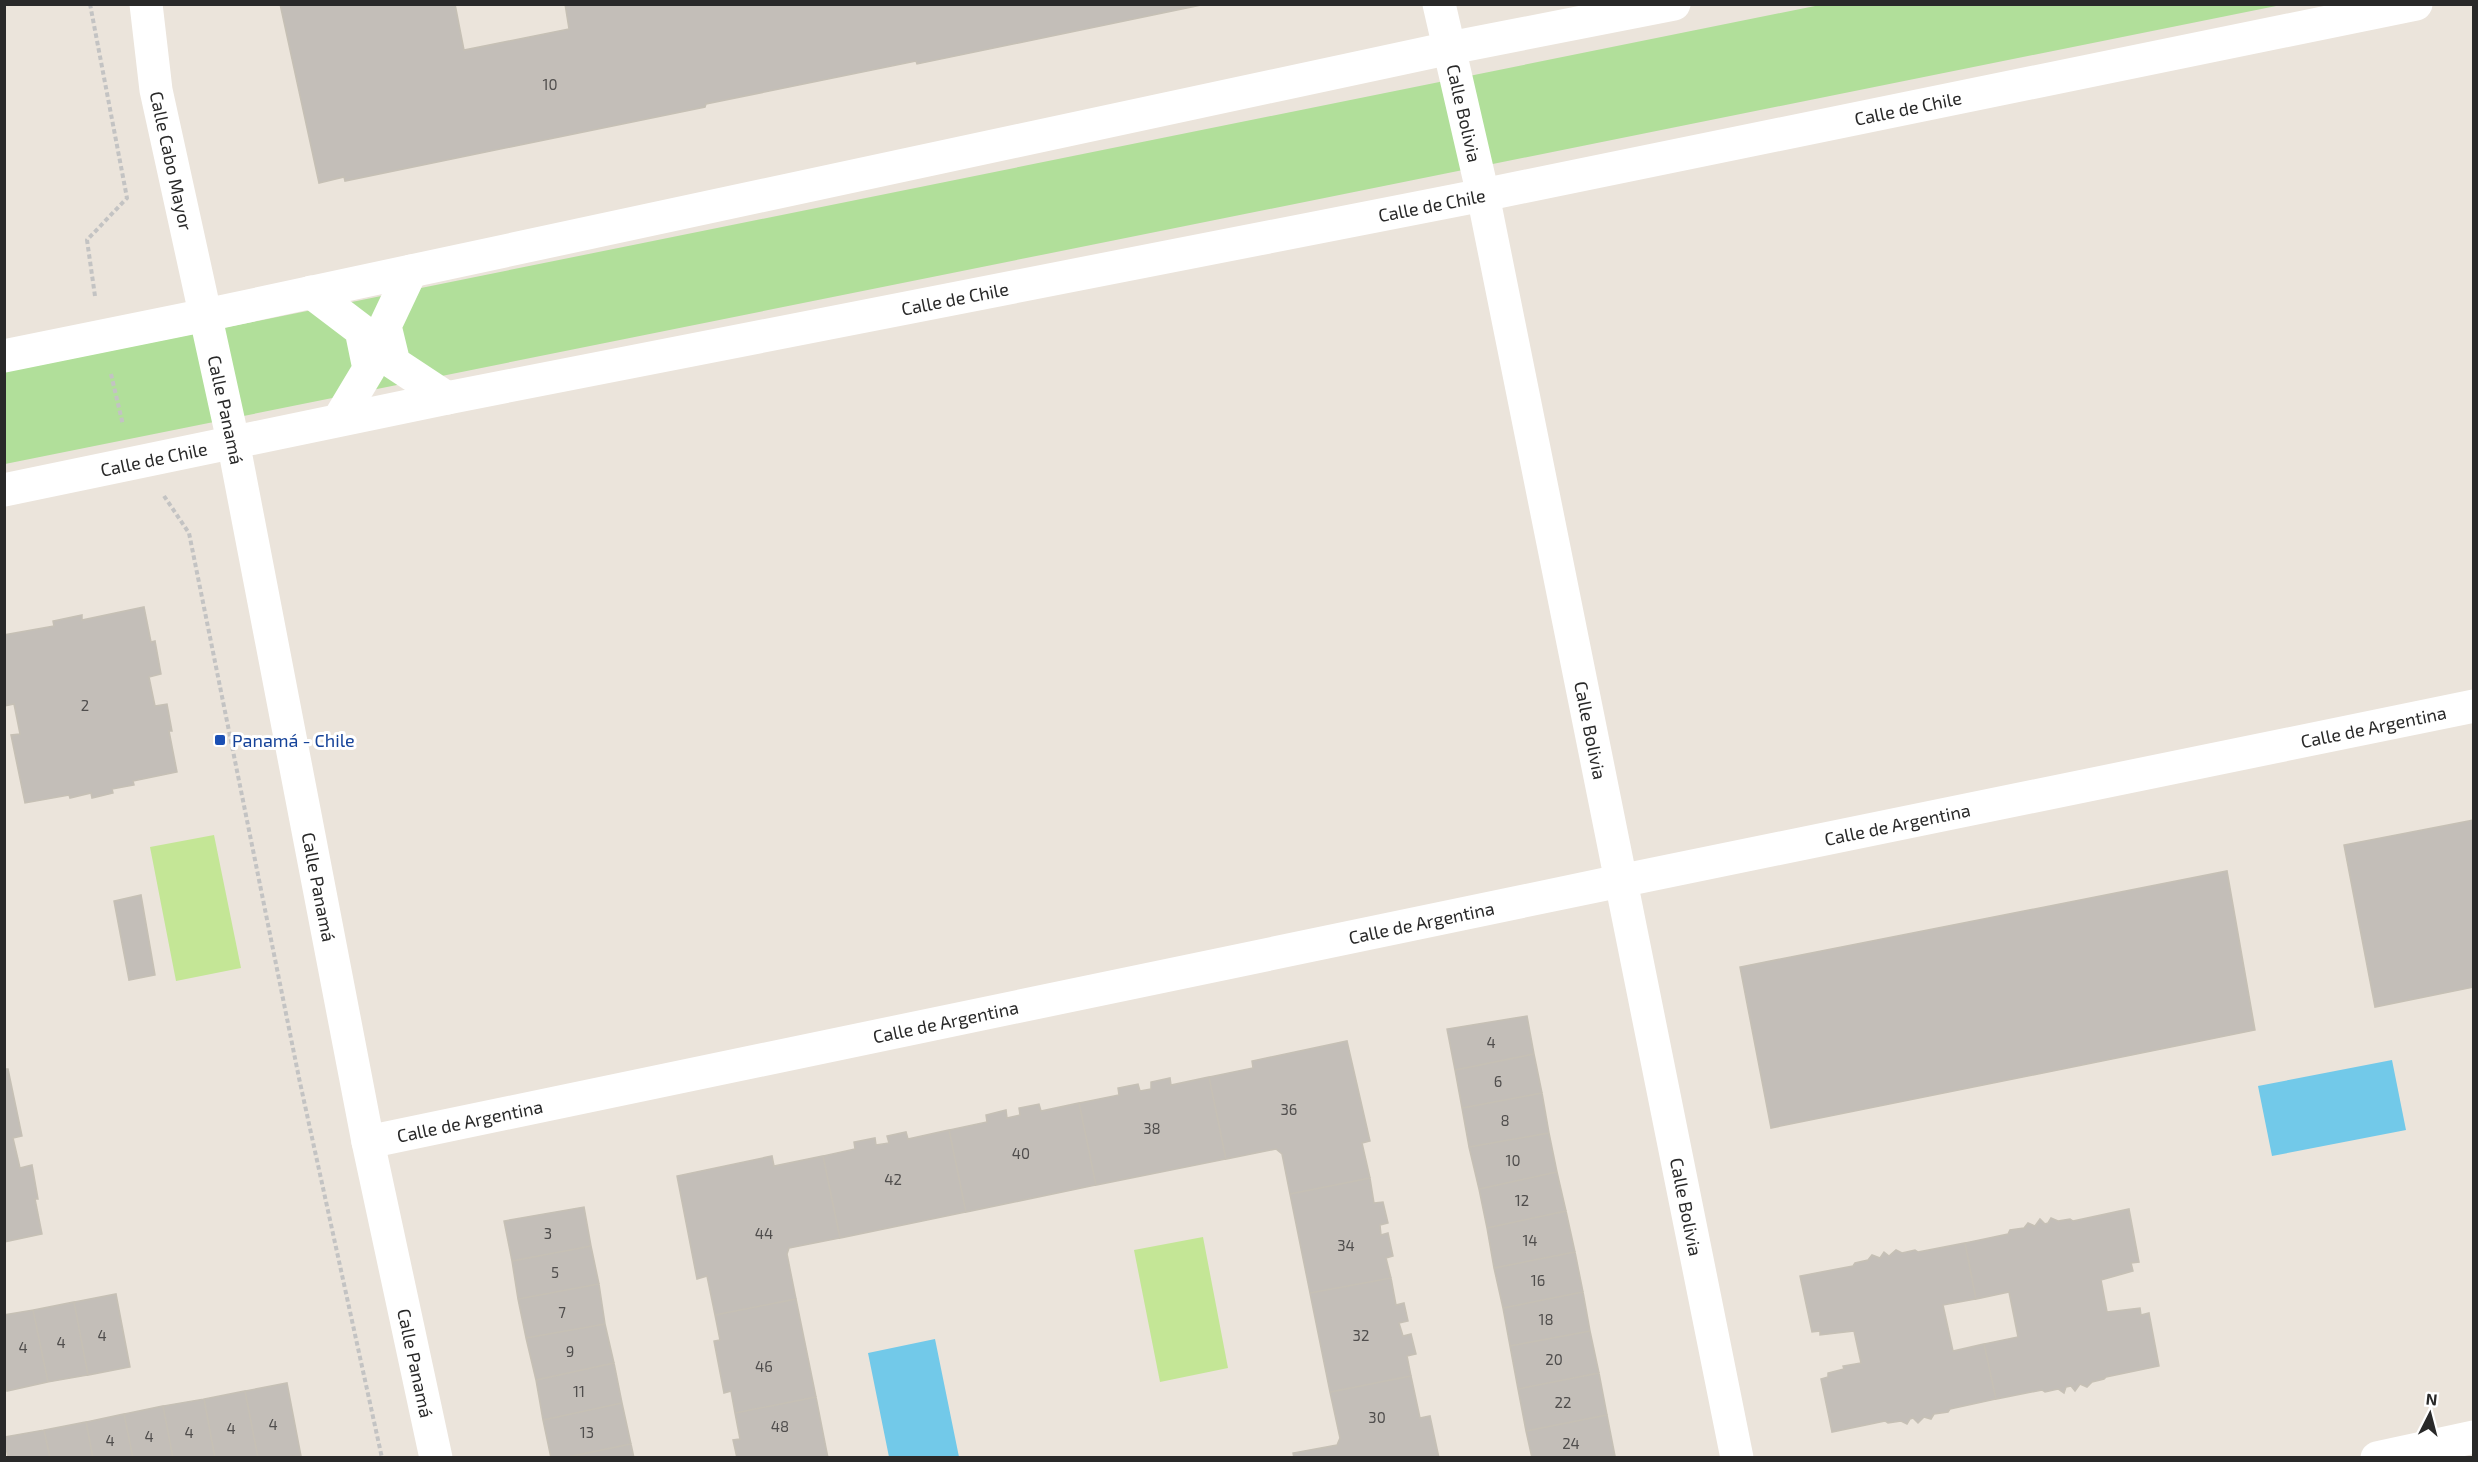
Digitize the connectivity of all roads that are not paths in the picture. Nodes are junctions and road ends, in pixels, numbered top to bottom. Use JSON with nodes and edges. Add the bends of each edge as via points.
{"nodes":[{"id":1,"x":146,"y":4,"type":"edge"},
{"id":2,"x":1439,"y":4,"type":"edge"},
{"id":3,"x":1674,"y":4,"type":"edge"},
{"id":4,"x":2416,"y":4,"type":"edge"},
{"id":5,"x":1450,"y":48,"type":"junction"},
{"id":6,"x":1483,"y":195,"type":"junction"},
{"id":7,"x":411,"y":271,"type":"junction"},
{"id":8,"x":310,"y":292,"type":"junction"},
{"id":9,"x":206,"y":315,"type":"junction"},
{"id":10,"x":4,"y":356,"type":"edge"},
{"id":11,"x":447,"y":398,"type":"junction"},
{"id":12,"x":339,"y":419,"type":"junction"},
{"id":13,"x":233,"y":441,"type":"junction"},
{"id":14,"x":4,"y":490,"type":"edge"},
{"id":15,"x":2474,"y":706,"type":"edge"},
{"id":16,"x":1620,"y":881,"type":"junction"},
{"id":17,"x":368,"y":1142,"type":"junction"},
{"id":18,"x":2474,"y":1437,"type":"edge"},
{"id":19,"x":436,"y":1458,"type":"edge"},
{"id":20,"x":1737,"y":1458,"type":"edge"},
{"id":21,"x":2377,"y":1458,"type":"edge"}],
"edges":[{"from":1,"to":9,"type":"street","name":"Calle Cabo Mayor","via":[[156,90]]},
{"from":2,"to":5,"type":"street","name":"Calle Bolivia"},
{"from":3,"to":5,"type":"street"},
{"from":4,"to":6,"type":"street","name":"Calle de Chile"},
{"from":5,"to":6,"type":"street","name":"Calle Bolivia"},
{"from":5,"to":7,"type":"street"},
{"from":6,"to":11,"type":"street","name":"Calle de Chile"},
{"from":6,"to":16,"type":"street","name":"Calle Bolivia"},
{"from":7,"to":8,"type":"street"},
{"from":7,"to":11,"type":"street","via":[[385,326],[394,363]]},
{"from":8,"to":9,"type":"street"},
{"from":8,"to":12,"type":"street","via":[[361,330],[369,369]]},
{"from":9,"to":10,"type":"street"},
{"from":9,"to":13,"type":"street","name":"Calle Panamá"},
{"from":11,"to":12,"type":"street","name":"Calle de Chile"},
{"from":12,"to":13,"type":"street","name":"Calle de Chile"},
{"from":13,"to":14,"type":"street","name":"Calle de Chile"},
{"from":13,"to":17,"type":"street","name":"Calle Panamá"},
{"from":15,"to":16,"type":"street","name":"Calle de Argentina"},
{"from":16,"to":17,"type":"street","name":"Calle de Argentina"},
{"from":16,"to":20,"type":"street","name":"Calle Bolivia"},
{"from":17,"to":19,"type":"street","name":"Calle Panamá"},
{"from":18,"to":21,"type":"street"}]}
